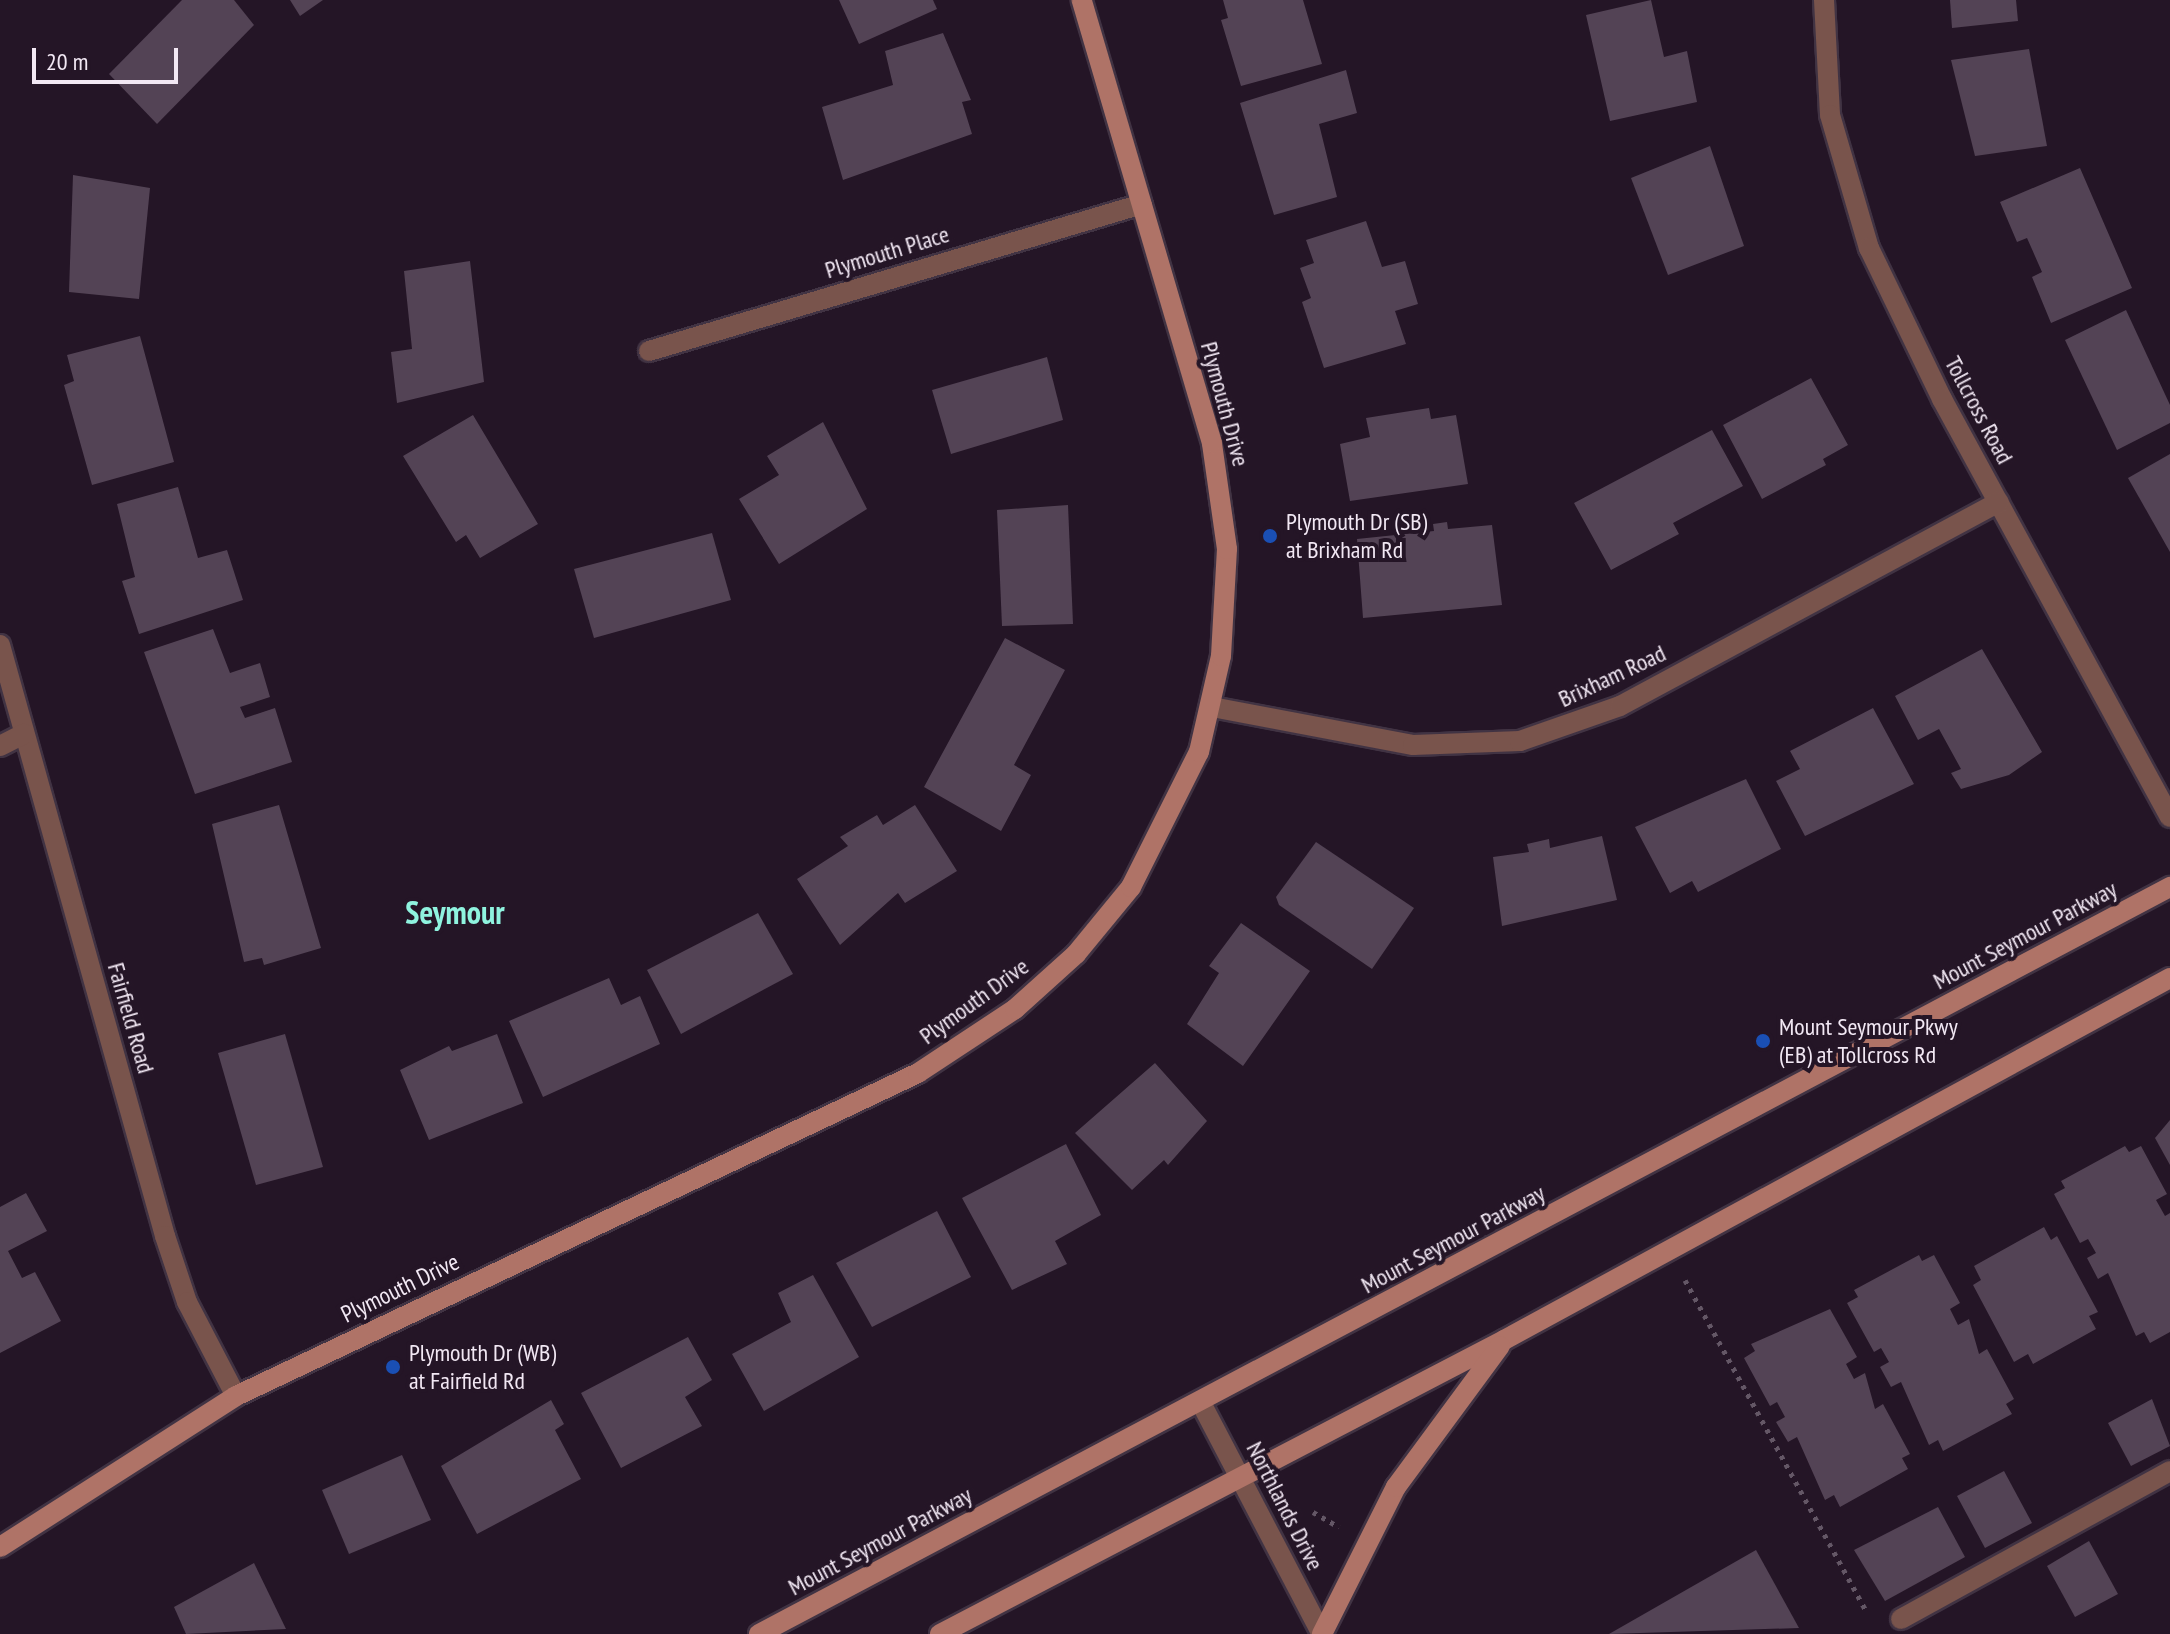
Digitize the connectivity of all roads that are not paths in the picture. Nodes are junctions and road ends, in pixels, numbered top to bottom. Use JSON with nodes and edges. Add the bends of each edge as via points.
{"nodes":[{"id":1,"x":1082,"y":0,"type":"edge"},
{"id":2,"x":1824,"y":0,"type":"edge"},
{"id":3,"x":1142,"y":204,"type":"junction"},
{"id":4,"x":649,"y":351,"type":"dead end"},
{"id":5,"x":1999,"y":502,"type":"junction"},
{"id":6,"x":0,"y":645,"type":"edge"},
{"id":7,"x":1212,"y":707,"type":"junction"},
{"id":8,"x":24,"y":734,"type":"junction"},
{"id":9,"x":0,"y":746,"type":"edge"},
{"id":10,"x":2170,"y":817,"type":"edge"},
{"id":11,"x":2170,"y":887,"type":"edge"},
{"id":12,"x":2170,"y":978,"type":"edge"},
{"id":13,"x":1504,"y":1340,"type":"junction"},
{"id":14,"x":236,"y":1396,"type":"junction"},
{"id":15,"x":1201,"y":1403,"type":"junction"},
{"id":16,"x":2170,"y":1471,"type":"edge"},
{"id":17,"x":1241,"y":1476,"type":"junction"},
{"id":18,"x":0,"y":1547,"type":"edge"},
{"id":19,"x":1901,"y":1619,"type":"road end"},
{"id":20,"x":759,"y":1634,"type":"edge"},
{"id":21,"x":940,"y":1634,"type":"edge"},
{"id":22,"x":1322,"y":1634,"type":"edge"}],
"edges":[{"from":1,"to":3,"type":"main road","name":"Plymouth Drive"},
{"from":2,"to":5,"type":"street","name":"Tollcross Road","via":[[1830,115],[1869,248]]},
{"from":3,"to":4,"type":"street","name":"Plymouth Place"},
{"from":3,"to":7,"type":"main road","name":"Plymouth Drive","via":[[1222,495],[1226,591]]},
{"from":5,"to":7,"type":"street","name":"Brixham Road","via":[[1620,706],[1520,741],[1413,745]]},
{"from":5,"to":10,"type":"street","name":"Tollcross Road"},
{"from":6,"to":8,"type":"street","name":"Fairfield Road"},
{"from":7,"to":14,"type":"main road","name":"Plymouth Drive","via":[[1180,799],[1131,887],[1076,954],[1015,1009],[918,1073],[811,1128]]},
{"from":8,"to":9,"type":"street"},
{"from":8,"to":14,"type":"street","name":"Fairfield Road","via":[[170,1249],[187,1302]]},
{"from":11,"to":15,"type":"main road","name":"Mount Seymour Parkway"},
{"from":12,"to":13,"type":"main road"},
{"from":13,"to":17,"type":"main road"},
{"from":13,"to":22,"type":"main road","via":[[1396,1487]]},
{"from":14,"to":18,"type":"main road","name":"Plymouth Drive"},
{"from":15,"to":17,"type":"street","name":"Northlands Drive"},
{"from":15,"to":20,"type":"main road","name":"Mount Seymour Parkway"},
{"from":16,"to":19,"type":"street"},
{"from":17,"to":21,"type":"main road"},
{"from":17,"to":22,"type":"street","name":"Northlands Drive"}]}
